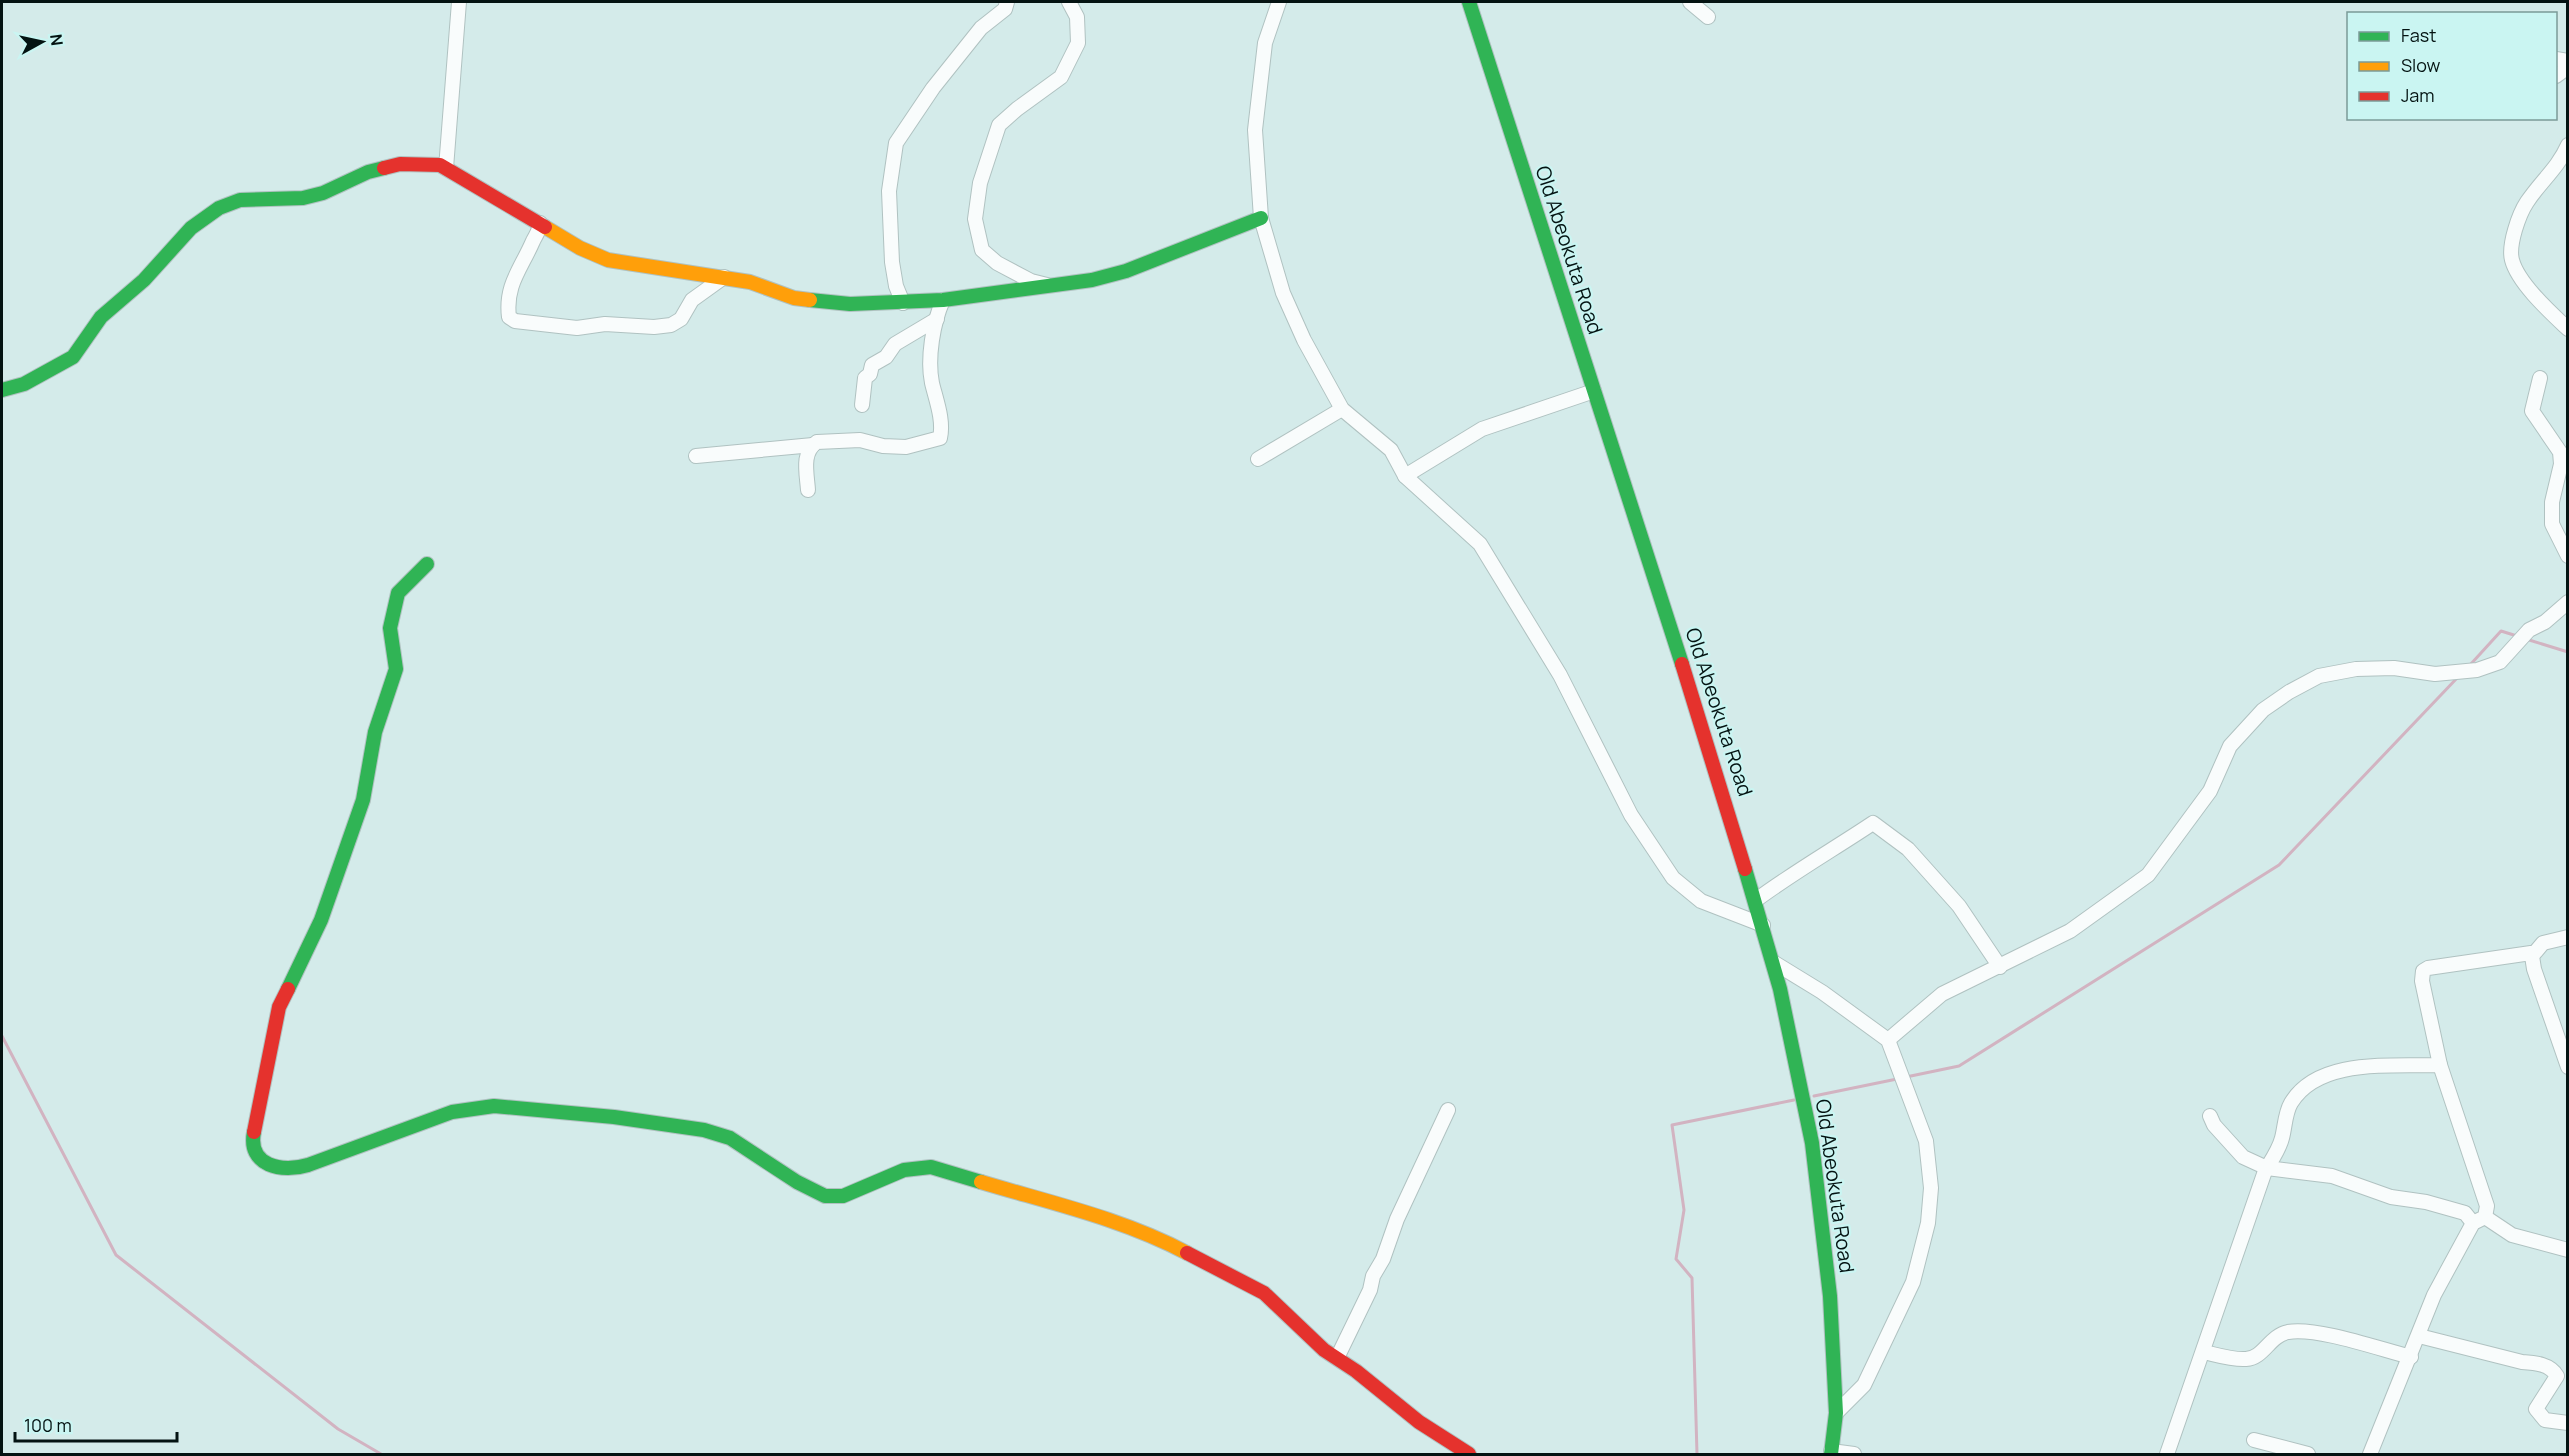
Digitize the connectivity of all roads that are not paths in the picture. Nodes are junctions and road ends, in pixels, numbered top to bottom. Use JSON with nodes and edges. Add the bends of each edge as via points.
{"nodes":[{"id":1,"x":459,"y":2,"type":"edge"},
{"id":2,"x":1006,"y":2,"type":"edge"},
{"id":3,"x":1069,"y":2,"type":"edge"},
{"id":4,"x":1279,"y":2,"type":"edge"},
{"id":5,"x":1469,"y":2,"type":"edge"},
{"id":6,"x":1690,"y":2,"type":"edge"},
{"id":7,"x":1708,"y":17,"type":"dead end"},
{"id":8,"x":2568,"y":145,"type":"edge"},
{"id":9,"x":446,"y":168,"type":"junction"},
{"id":10,"x":1261,"y":218,"type":"junction"},
{"id":11,"x":540,"y":224,"type":"junction"},
{"id":12,"x":724,"y":277,"type":"junction"},
{"id":13,"x":1055,"y":286,"type":"junction"},
{"id":14,"x":943,"y":300,"type":"junction"},
{"id":15,"x":903,"y":303,"type":"junction"},
{"id":16,"x":937,"y":319,"type":"junction"},
{"id":17,"x":2568,"y":329,"type":"edge"},
{"id":18,"x":2540,"y":378,"type":"dead end"},
{"id":19,"x":2,"y":390,"type":"edge"},
{"id":20,"x":1594,"y":391,"type":"junction"},
{"id":21,"x":862,"y":405,"type":"dead end"},
{"id":22,"x":1342,"y":409,"type":"junction"},
{"id":23,"x":813,"y":445,"type":"junction"},
{"id":24,"x":696,"y":456,"type":"dead end"},
{"id":25,"x":1258,"y":459,"type":"dead end"},
{"id":26,"x":1405,"y":476,"type":"junction"},
{"id":27,"x":808,"y":490,"type":"dead end"},
{"id":28,"x":2568,"y":556,"type":"edge"},
{"id":29,"x":427,"y":564,"type":"dead end"},
{"id":30,"x":2568,"y":602,"type":"edge"},
{"id":31,"x":1756,"y":900,"type":"junction"},
{"id":32,"x":1763,"y":925,"type":"junction"},
{"id":33,"x":2568,"y":937,"type":"edge"},
{"id":34,"x":2532,"y":957,"type":"junction"},
{"id":35,"x":1773,"y":962,"type":"junction"},
{"id":36,"x":2000,"y":967,"type":"junction"},
{"id":37,"x":1888,"y":1040,"type":"junction"},
{"id":38,"x":2440,"y":1065,"type":"junction"},
{"id":39,"x":2568,"y":1067,"type":"edge"},
{"id":40,"x":1448,"y":1110,"type":"dead end"},
{"id":41,"x":2210,"y":1116,"type":"dead end"},
{"id":42,"x":2267,"y":1168,"type":"junction"},
{"id":43,"x":2479,"y":1220,"type":"junction"},
{"id":44,"x":2568,"y":1250,"type":"edge"},
{"id":45,"x":2419,"y":1336,"type":"junction"},
{"id":46,"x":2204,"y":1352,"type":"junction"},
{"id":47,"x":2411,"y":1357,"type":"junction"},
{"id":48,"x":1337,"y":1358,"type":"junction"},
{"id":49,"x":1836,"y":1413,"type":"junction"},
{"id":50,"x":2568,"y":1423,"type":"edge"},
{"id":51,"x":2254,"y":1440,"type":"dead end"},
{"id":52,"x":1831,"y":1453,"type":"edge"},
{"id":53,"x":1469,"y":1455,"type":"edge"},
{"id":54,"x":1854,"y":1455,"type":"edge"},
{"id":55,"x":2167,"y":1455,"type":"edge"},
{"id":56,"x":2308,"y":1455,"type":"edge"},
{"id":57,"x":2370,"y":1455,"type":"edge"}],
"edges":[{"from":1,"to":9,"type":"street"},
{"from":2,"to":15,"type":"street","via":[[1005,9],[981,28],[933,88],[896,143],[889,191],[892,262]]},
{"from":3,"to":13,"type":"street","via":[[1077,17],[1078,43],[1061,77],[999,125],[980,183],[975,219],[982,250],[1031,281]]},
{"from":4,"to":10,"type":"street","via":[[1265,43],[1255,130]]},
{"from":5,"to":20,"type":"main road","name":"Old Abeokuta Road"},
{"from":6,"to":7,"type":"street"},
{"from":8,"to":17,"type":"street","via":[[2561,161],[2526,203],[2514,233],[2512,259],[2527,286]]},
{"from":9,"to":11,"type":"main road"},
{"from":9,"to":19,"type":"main road","via":[[400,164],[368,172],[303,198],[240,200],[219,208],[191,228],[144,280],[101,317],[73,357],[24,384]]},
{"from":10,"to":13,"type":"main road","via":[[1126,271]]},
{"from":10,"to":22,"type":"street","via":[[1282,293]]},
{"from":11,"to":12,"type":"main road","via":[[608,260]]},
{"from":11,"to":12,"type":"street","via":[[511,284],[508,310],[515,321],[577,328],[605,324],[671,325],[681,319],[692,300]]},
{"from":12,"to":15,"type":"main road","via":[[794,298],[849,304]]},
{"from":13,"to":14,"type":"main road"},
{"from":14,"to":15,"type":"main road"},
{"from":14,"to":16,"type":"street"},
{"from":16,"to":21,"type":"street","via":[[895,344],[886,357],[872,365],[865,378]]},
{"from":16,"to":23,"type":"street","via":[[930,370],[940,438],[906,447],[860,440],[831,440]]},
{"from":18,"to":28,"type":"street","via":[[2532,411],[2560,452],[2552,524]]},
{"from":20,"to":26,"type":"street","via":[[1482,429]]},
{"from":20,"to":31,"type":"main road","name":"Old Abeokuta Road"},
{"from":22,"to":25,"type":"street"},
{"from":22,"to":26,"type":"street","via":[[1390,450]]},
{"from":23,"to":24,"type":"street"},
{"from":23,"to":27,"type":"street","via":[[806,457]]},
{"from":26,"to":32,"type":"street","via":[[1480,544],[1560,675],[1631,815],[1672,878],[1701,901]]},
{"from":29,"to":48,"type":"main road","via":[[398,593],[390,628],[396,669],[375,732],[363,800],[321,920],[279,1007],[253,1137],[256,1155],[266,1164],[290,1169],[308,1166],[452,1112],[494,1106],[704,1130],[730,1138],[825,1196],[843,1196],[904,1170],[931,1167],[1154,1235],[1264,1293]]},
{"from":30,"to":36,"type":"street","via":[[2529,630],[2500,662],[2485,667],[2435,674],[2394,668],[2356,669],[2319,676],[2289,692],[2263,710],[2230,746],[2210,791],[2148,875],[2070,931]]},
{"from":31,"to":32,"type":"main road","name":"Old Abeokuta Road"},
{"from":31,"to":36,"type":"street","via":[[1790,874],[1873,823],[1908,849],[1959,906]]},
{"from":32,"to":35,"type":"main road","name":"Old Abeokuta Road"},
{"from":33,"to":34,"type":"street","via":[[2543,943]]},
{"from":34,"to":38,"type":"street","via":[[2423,971]]},
{"from":34,"to":39,"type":"street"},
{"from":35,"to":37,"type":"street"},
{"from":35,"to":49,"type":"main road","name":"Old Abeokuta Road","via":[[1812,1143],[1830,1296]]},
{"from":36,"to":37,"type":"street","via":[[1942,994]]},
{"from":37,"to":49,"type":"street","via":[[1926,1141],[1931,1188],[1928,1223],[1913,1282],[1873,1367],[1864,1385]]},
{"from":38,"to":42,"type":"street","via":[[2362,1066],[2317,1077],[2290,1104],[2282,1138]]},
{"from":38,"to":43,"type":"street","via":[[2484,1193],[2487,1206]]},
{"from":40,"to":48,"type":"street"},
{"from":41,"to":42,"type":"street","via":[[2243,1157]]},
{"from":42,"to":43,"type":"street","via":[[2332,1176],[2391,1197],[2426,1202]]},
{"from":42,"to":46,"type":"street"},
{"from":43,"to":44,"type":"street","via":[[2512,1235]]},
{"from":43,"to":45,"type":"street","via":[[2434,1295]]},
{"from":45,"to":47,"type":"street"},
{"from":45,"to":50,"type":"street","via":[[2539,1363],[2553,1370],[2557,1376],[2536,1409],[2545,1420]]},
{"from":46,"to":47,"type":"street","via":[[2246,1359],[2286,1332],[2310,1332]]},
{"from":46,"to":55,"type":"street"},
{"from":47,"to":57,"type":"street"},
{"from":48,"to":53,"type":"main road","via":[[1419,1422]]},
{"from":49,"to":52,"type":"main road","name":"Old Abeokuta Road"},
{"from":51,"to":56,"type":"street"},
{"from":52,"to":54,"type":"street"}]}
